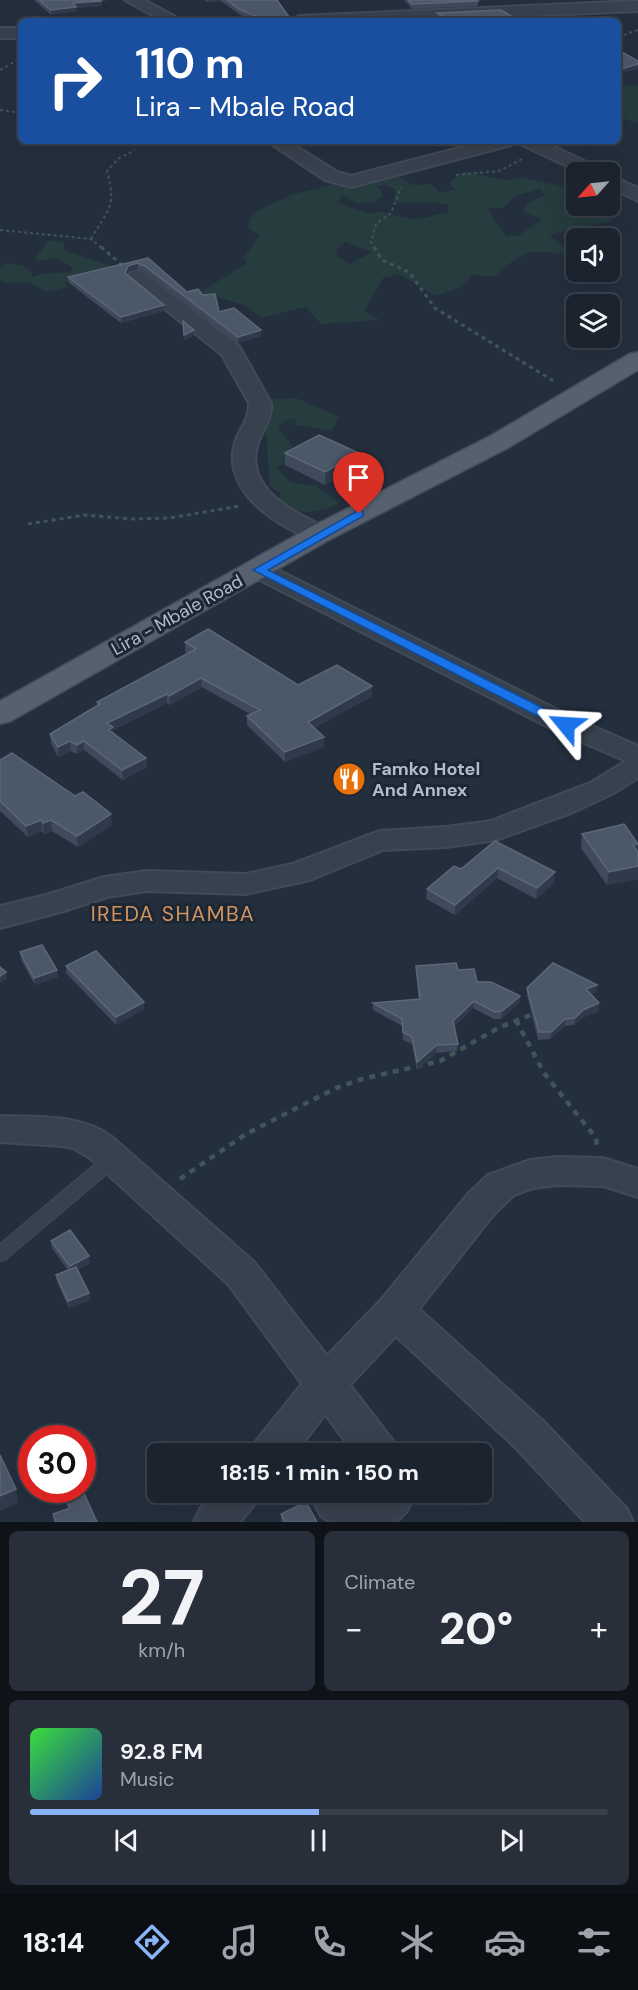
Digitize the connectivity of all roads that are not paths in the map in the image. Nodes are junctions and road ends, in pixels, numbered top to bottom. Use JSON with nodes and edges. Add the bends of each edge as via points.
{"nodes":[{"id":1,"x":132,"y":0,"type":"edge"},
{"id":2,"x":526,"y":0,"type":"edge"},
{"id":3,"x":638,"y":6,"type":"edge"},
{"id":4,"x":543,"y":10,"type":"junction"},
{"id":5,"x":169,"y":18,"type":"edge"},
{"id":6,"x":366,"y":18,"type":"edge"},
{"id":7,"x":0,"y":33,"type":"edge"},
{"id":8,"x":18,"y":33,"type":"edge"},
{"id":9,"x":281,"y":144,"type":"edge"},
{"id":10,"x":495,"y":144,"type":"edge"},
{"id":11,"x":534,"y":144,"type":"edge"},
{"id":12,"x":572,"y":162,"type":"edge"},
{"id":13,"x":620,"y":186,"type":"edge"},
{"id":14,"x":638,"y":195,"type":"edge"},
{"id":15,"x":137,"y":277,"type":"road end"},
{"id":16,"x":636,"y":363,"type":"edge"},
{"id":17,"x":319,"y":534,"type":"junction"},
{"id":18,"x":259,"y":570,"type":"junction"},
{"id":19,"x":0,"y":714,"type":"edge"},
{"id":20,"x":638,"y":756,"type":"edge"},
{"id":21,"x":638,"y":766,"type":"edge"},
{"id":22,"x":0,"y":917,"type":"edge"},
{"id":23,"x":0,"y":1129,"type":"edge"},
{"id":24,"x":114,"y":1158,"type":"junction"},
{"id":25,"x":638,"y":1183,"type":"edge"},
{"id":26,"x":0,"y":1254,"type":"edge"},
{"id":27,"x":395,"y":1311,"type":"junction"},
{"id":28,"x":325,"y":1385,"type":"junction"},
{"id":29,"x":279,"y":1443,"type":"edge"},
{"id":30,"x":370,"y":1443,"type":"edge"},
{"id":31,"x":230,"y":1503,"type":"edge"},
{"id":32,"x":336,"y":1503,"type":"edge"},
{"id":33,"x":390,"y":1503,"type":"edge"},
{"id":34,"x":215,"y":1522,"type":"edge"},
{"id":35,"x":612,"y":1522,"type":"edge"}],
"edges":[{"from":1,"to":5,"type":"street"},
{"from":2,"to":4,"type":"street"},
{"from":3,"to":4,"type":"street"},
{"from":4,"to":6,"type":"street"},
{"from":7,"to":8,"type":"street"},
{"from":9,"to":10,"type":"street","via":[[331,176],[351,182]]},
{"from":11,"to":12,"type":"street"},
{"from":13,"to":14,"type":"street"},
{"from":15,"to":17,"type":"street","via":[[235,356],[261,411],[246,444],[244,466],[249,481],[276,511]]},
{"from":16,"to":17,"type":"main road","name":"Lira - Mbale Road","via":[[499,442]]},
{"from":17,"to":18,"type":"main road","name":"Lira - Mbale Road"},
{"from":18,"to":19,"type":"main road","name":"Lira - Mbale Road"},
{"from":18,"to":20,"type":"street","via":[[566,725]]},
{"from":21,"to":22,"type":"street","via":[[561,807],[503,828],[446,837],[379,841],[299,873],[261,882],[234,885],[147,880],[104,887]]},
{"from":23,"to":24,"type":"street","via":[[57,1132],[82,1138]]},
{"from":24,"to":26,"type":"lane"},
{"from":24,"to":28,"type":"street","via":[[241,1273]]},
{"from":25,"to":27,"type":"street","via":[[603,1172],[543,1172],[501,1185],[481,1204]]},
{"from":27,"to":28,"type":"street"},
{"from":27,"to":35,"type":"street","via":[[528,1434]]},
{"from":28,"to":29,"type":"street"},
{"from":28,"to":30,"type":"street"},
{"from":31,"to":34,"type":"street"},
{"from":32,"to":33,"type":"street","via":[[358,1517],[375,1514]]}]}
